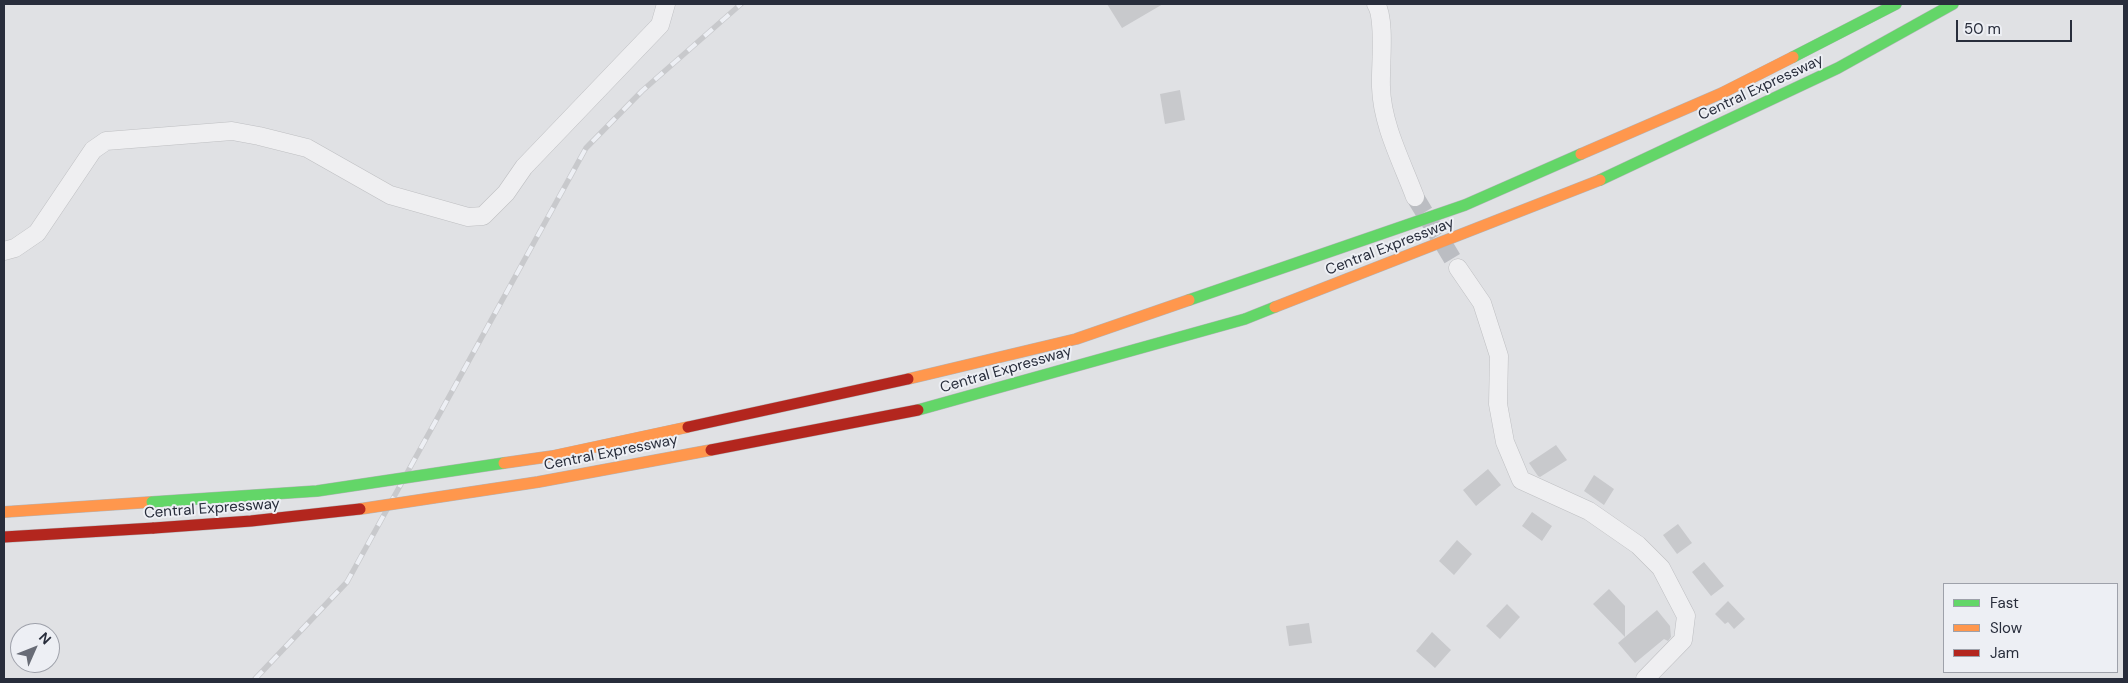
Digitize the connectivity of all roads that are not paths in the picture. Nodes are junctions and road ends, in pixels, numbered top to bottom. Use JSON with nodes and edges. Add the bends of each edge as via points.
{"nodes":[{"id":1,"x":666,"y":4,"type":"edge"},
{"id":2,"x":1376,"y":4,"type":"edge"},
{"id":3,"x":1896,"y":4,"type":"edge"},
{"id":4,"x":1953,"y":4,"type":"edge"},
{"id":5,"x":1416,"y":197,"type":"tunnel mouth"},
{"id":6,"x":4,"y":251,"type":"edge"},
{"id":7,"x":1458,"y":268,"type":"tunnel mouth"},
{"id":8,"x":4,"y":512,"type":"edge"},
{"id":9,"x":4,"y":538,"type":"edge"},
{"id":10,"x":1645,"y":679,"type":"edge"}],
"edges":[{"from":1,"to":6,"type":"street","via":[[660,25],[524,167],[506,193],[483,216],[468,217],[390,195],[307,148],[232,131],[106,141],[93,150],[37,233],[15,248]]},
{"from":2,"to":5,"type":"street","via":[[1382,35],[1381,89],[1386,120]]},
{"from":3,"to":8,"type":"highway","name":"Central Expressway","bridge":true,"via":[[1722,93],[1465,205],[1076,339],[553,456],[317,490]]},
{"from":4,"to":9,"type":"highway","name":"Central Expressway","bridge":true,"via":[[1838,68],[1581,189],[1245,319],[918,410],[505,489],[248,523]]},
{"from":7,"to":10,"type":"street","via":[[1482,304],[1499,356],[1498,404],[1505,442],[1522,480],[1589,511],[1638,545],[1661,568],[1686,616],[1683,640]]}]}
